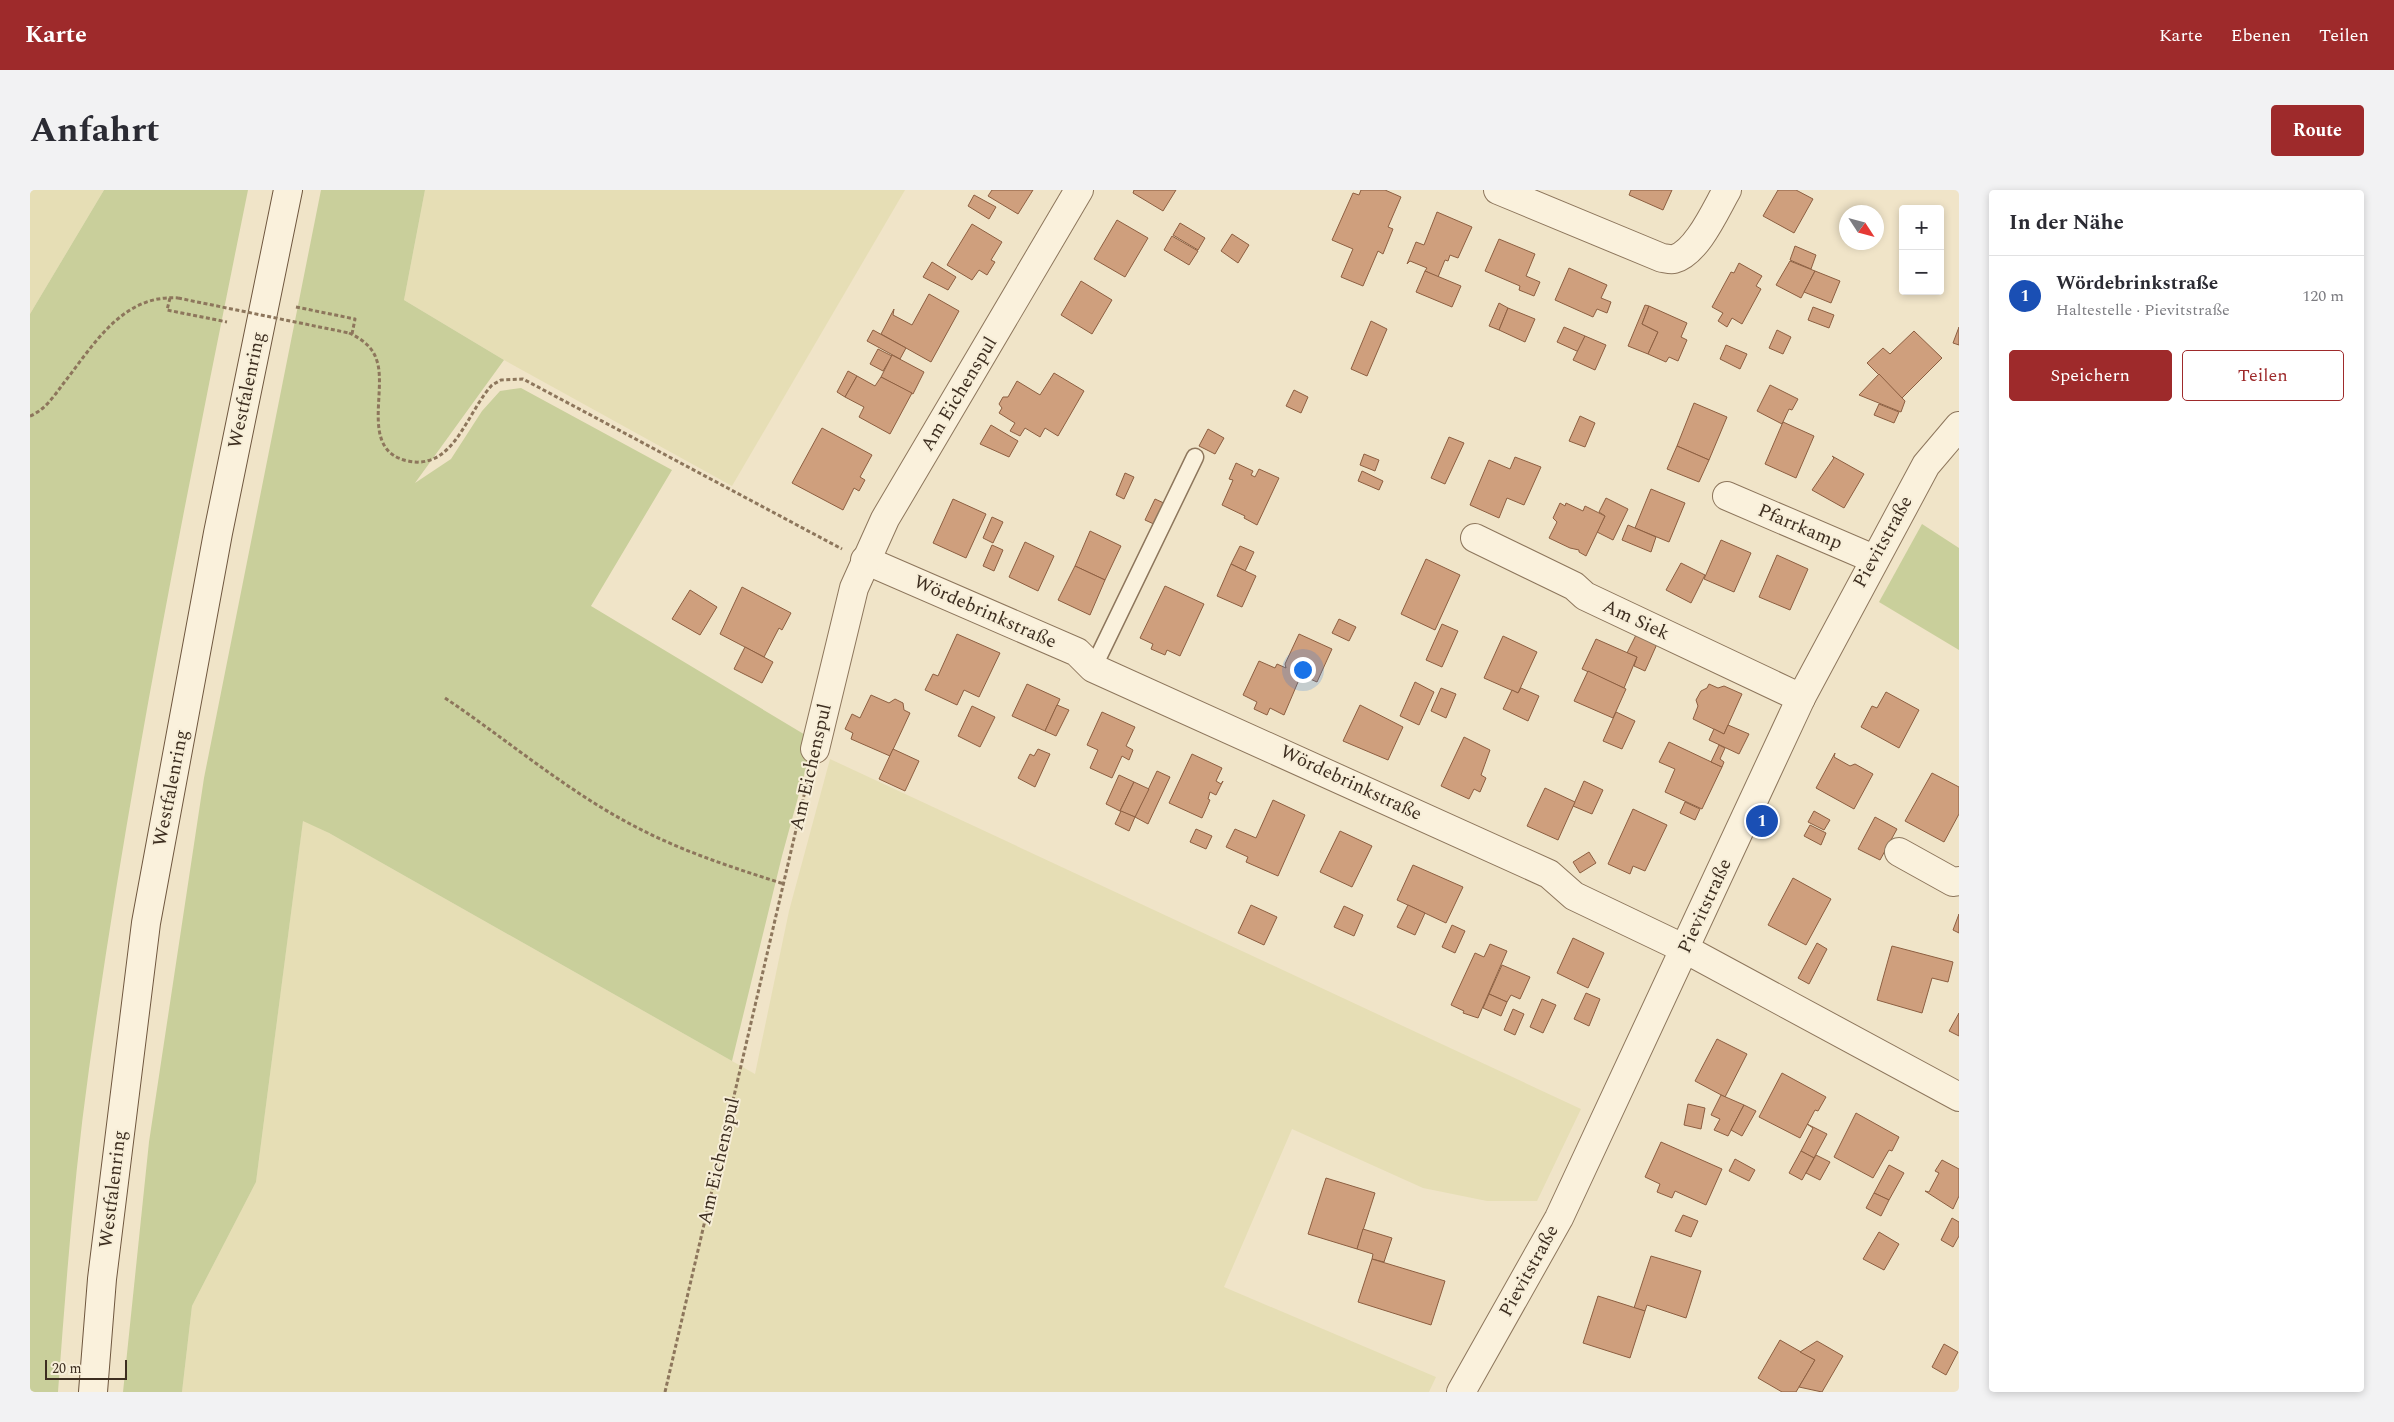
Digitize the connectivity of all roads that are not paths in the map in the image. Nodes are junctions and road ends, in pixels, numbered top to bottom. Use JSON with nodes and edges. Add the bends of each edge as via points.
{"nodes":[{"id":1,"x":288,"y":190,"type":"edge"},
{"id":2,"x":1080,"y":190,"type":"edge"},
{"id":3,"x":1498,"y":190,"type":"edge"},
{"id":4,"x":1727,"y":190,"type":"edge"},
{"id":5,"x":1959,"y":426,"type":"edge"},
{"id":6,"x":1196,"y":457,"type":"dead end"},
{"id":7,"x":1727,"y":496,"type":"dead end"},
{"id":8,"x":1475,"y":538,"type":"dead end"},
{"id":9,"x":1874,"y":559,"type":"junction"},
{"id":10,"x":865,"y":560,"type":"junction"},
{"id":11,"x":1093,"y":668,"type":"junction"},
{"id":12,"x":1801,"y":698,"type":"junction"},
{"id":13,"x":815,"y":749,"type":"road end"},
{"id":14,"x":1899,"y":852,"type":"dead end"},
{"id":15,"x":1959,"y":881,"type":"edge"},
{"id":16,"x":1685,"y":949,"type":"junction"},
{"id":17,"x":1959,"y":1097,"type":"edge"},
{"id":18,"x":93,"y":1392,"type":"edge"},
{"id":19,"x":1461,"y":1392,"type":"edge"}],
"edges":[{"from":1,"to":18,"type":"street","name":"Westfalenring","via":[[218,533],[146,923],[102,1279]]},
{"from":2,"to":10,"type":"street","name":"Am Eichenspul"},
{"from":3,"to":4,"type":"street","via":[[1662,258],[1674,259],[1696,242]]},
{"from":5,"to":9,"type":"street","name":"Pievitstraße","via":[[1926,465]]},
{"from":6,"to":11,"type":"lane"},
{"from":7,"to":9,"type":"street","name":"Pfarrkamp"},
{"from":8,"to":12,"type":"street","name":"Am Siek","via":[[1574,586],[1585,596]]},
{"from":9,"to":12,"type":"street","name":"Pievitstraße"},
{"from":10,"to":11,"type":"street","name":"Wördebrinkstraße","via":[[1077,652]]},
{"from":10,"to":13,"type":"street","name":"Am Eichenspul","via":[[854,588]]},
{"from":11,"to":16,"type":"street","name":"Wördebrinkstraße","via":[[1550,874],[1574,896]]},
{"from":12,"to":16,"type":"street","name":"Pievitstraße"},
{"from":14,"to":15,"type":"street","via":[[1953,882]]},
{"from":16,"to":17,"type":"street","name":"Wördebrinkstraße"},
{"from":16,"to":19,"type":"street","name":"Pievitstraße","via":[[1559,1218]]}]}
